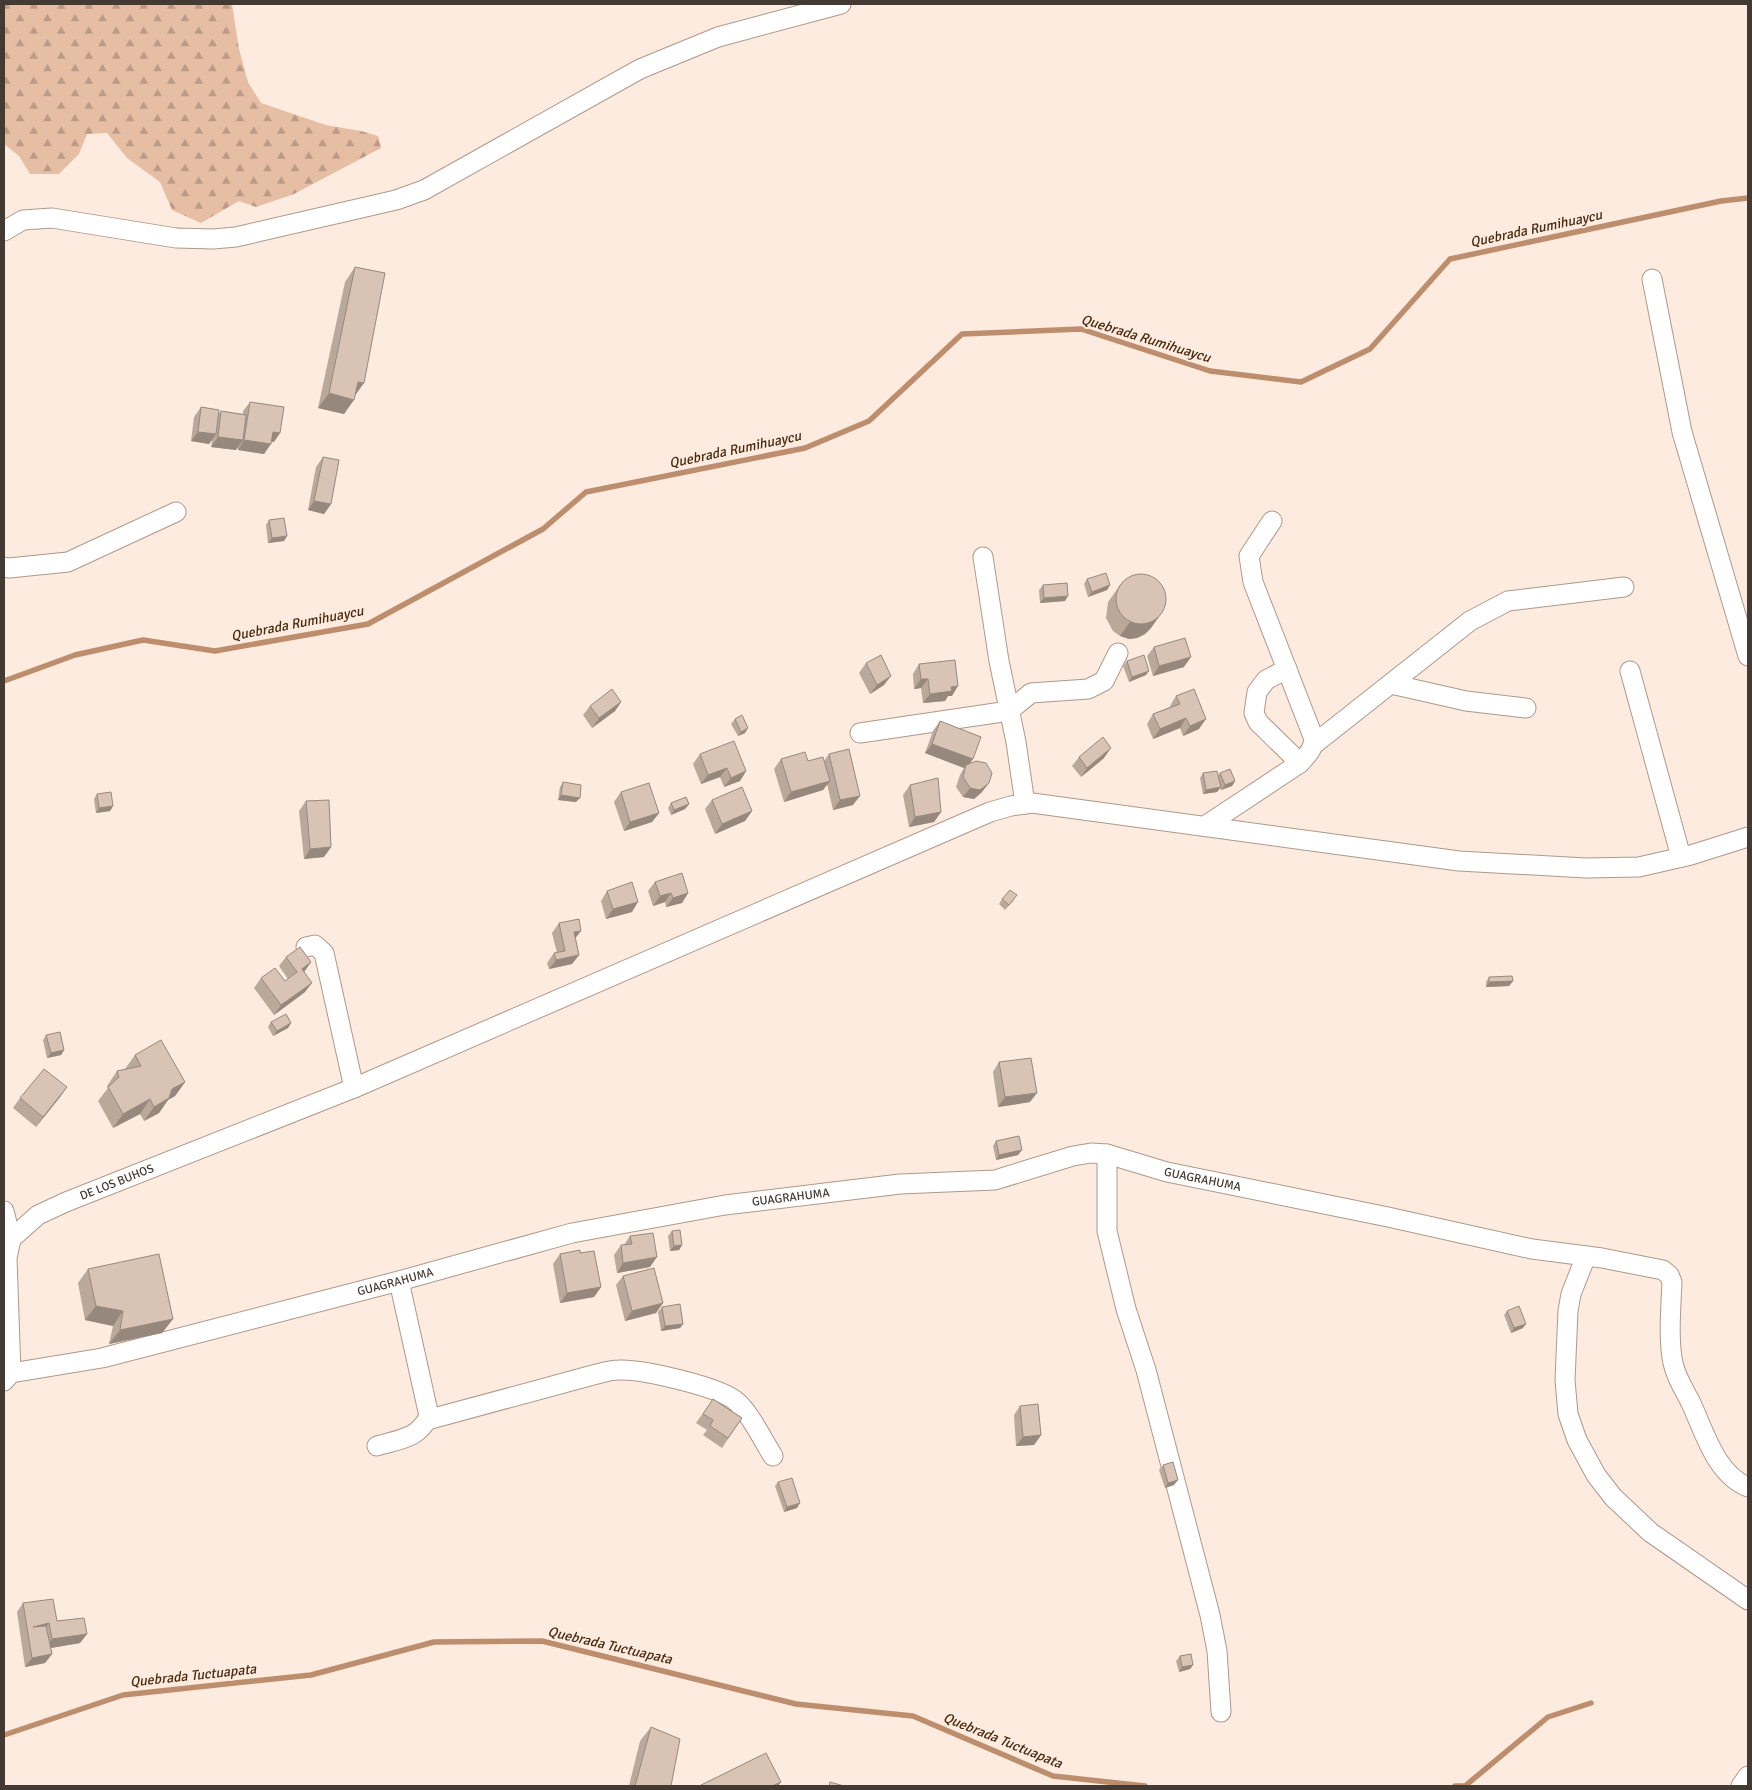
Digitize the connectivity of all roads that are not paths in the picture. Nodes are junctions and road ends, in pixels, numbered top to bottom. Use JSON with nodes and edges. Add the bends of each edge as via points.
{"nodes":[{"id":1,"x":841,"y":4,"type":"edge"},
{"id":2,"x":4,"y":232,"type":"edge"},
{"id":3,"x":1652,"y":279,"type":"dead end"},
{"id":4,"x":176,"y":512,"type":"dead end"},
{"id":5,"x":1272,"y":521,"type":"dead end"},
{"id":6,"x":982,"y":557,"type":"dead end"},
{"id":7,"x":4,"y":567,"type":"edge"},
{"id":8,"x":1624,"y":587,"type":"dead end"},
{"id":9,"x":1118,"y":653,"type":"dead end"},
{"id":10,"x":1748,"y":656,"type":"edge"},
{"id":11,"x":1287,"y":669,"type":"junction"},
{"id":12,"x":1630,"y":671,"type":"dead end"},
{"id":13,"x":1391,"y":684,"type":"junction"},
{"id":14,"x":1526,"y":708,"type":"dead end"},
{"id":15,"x":1009,"y":711,"type":"junction"},
{"id":16,"x":860,"y":734,"type":"dead end"},
{"id":17,"x":1313,"y":745,"type":"junction"},
{"id":18,"x":1300,"y":763,"type":"junction"},
{"id":19,"x":1025,"y":804,"type":"junction"},
{"id":20,"x":1205,"y":826,"type":"junction"},
{"id":21,"x":1748,"y":837,"type":"edge"},
{"id":22,"x":1681,"y":857,"type":"junction"},
{"id":23,"x":306,"y":947,"type":"dead end"},
{"id":24,"x":354,"y":1088,"type":"junction"},
{"id":25,"x":1107,"y":1154,"type":"junction"},
{"id":26,"x":4,"y":1211,"type":"edge"},
{"id":27,"x":11,"y":1239,"type":"junction"},
{"id":28,"x":1586,"y":1256,"type":"junction"},
{"id":29,"x":398,"y":1281,"type":"junction"},
{"id":30,"x":7,"y":1377,"type":"edge"},
{"id":31,"x":427,"y":1420,"type":"junction"},
{"id":32,"x":377,"y":1446,"type":"dead end"},
{"id":33,"x":773,"y":1456,"type":"dead end"},
{"id":34,"x":1748,"y":1487,"type":"edge"},
{"id":35,"x":1748,"y":1600,"type":"edge"},
{"id":36,"x":1221,"y":1712,"type":"dead end"},
{"id":37,"x":1748,"y":1776,"type":"edge"},
{"id":38,"x":1741,"y":1786,"type":"edge"}],
"edges":[{"from":1,"to":2,"type":"street","via":[[718,37],[640,69],[424,190],[396,200],[213,239],[176,238],[52,218],[23,220]]},
{"from":3,"to":10,"type":"street","via":[[1682,432]]},
{"from":4,"to":7,"type":"street","via":[[68,562]]},
{"from":5,"to":11,"type":"street","via":[[1250,556],[1253,582]]},
{"from":6,"to":15,"type":"street"},
{"from":8,"to":13,"type":"street","via":[[1508,601],[1470,621]]},
{"from":9,"to":15,"type":"street","via":[[1104,681],[1088,689],[1031,693]]},
{"from":11,"to":17,"type":"street","via":[[1314,739]]},
{"from":11,"to":18,"type":"street","via":[[1266,680],[1257,692],[1254,713],[1258,722]]},
{"from":12,"to":22,"type":"street"},
{"from":13,"to":14,"type":"street","via":[[1466,701]]},
{"from":13,"to":17,"type":"street"},
{"from":15,"to":16,"type":"street"},
{"from":15,"to":19,"type":"street"},
{"from":17,"to":18,"type":"street"},
{"from":18,"to":20,"type":"street"},
{"from":19,"to":20,"type":"street","name":"DE LOS BUHOS"},
{"from":19,"to":24,"type":"street","name":"DE LOS BUHOS","via":[[990,812]]},
{"from":20,"to":22,"type":"street","name":"DE LOS BUHOS","via":[[1459,861],[1586,868],[1639,867]]},
{"from":21,"to":22,"type":"street","name":"DE LOS BUHOS"},
{"from":23,"to":24,"type":"street","via":[[315,946],[324,953]]},
{"from":24,"to":27,"type":"street","name":"DE LOS BUHOS","via":[[66,1202],[38,1215]]},
{"from":25,"to":28,"type":"street","name":"GUAGRAHUMA","via":[[1167,1172],[1532,1250]]},
{"from":25,"to":29,"type":"street","name":"GUAGRAHUMA","via":[[1073,1156],[995,1180],[900,1184],[671,1214],[572,1233]]},
{"from":25,"to":36,"type":"street","via":[[1107,1231],[1210,1615],[1217,1651]]},
{"from":26,"to":27,"type":"street"},
{"from":27,"to":30,"type":"street","via":[[7,1258]]},
{"from":28,"to":34,"type":"street","name":"GUAGRAHUMA","via":[[1655,1268],[1669,1275],[1672,1282],[1671,1351],[1679,1381],[1714,1455],[1730,1475]]},
{"from":28,"to":35,"type":"street","via":[[1568,1311],[1565,1380],[1568,1414],[1577,1440],[1596,1475],[1619,1503],[1650,1532]]},
{"from":29,"to":30,"type":"street","name":"GUAGRAHUMA","via":[[102,1358]]},
{"from":29,"to":31,"type":"street","via":[[426,1400]]},
{"from":31,"to":32,"type":"street","via":[[423,1428],[411,1436]]},
{"from":31,"to":33,"type":"street","via":[[592,1375],[618,1370],[641,1371],[695,1384],[730,1397],[744,1410]]},
{"from":37,"to":38,"type":"street"}]}
